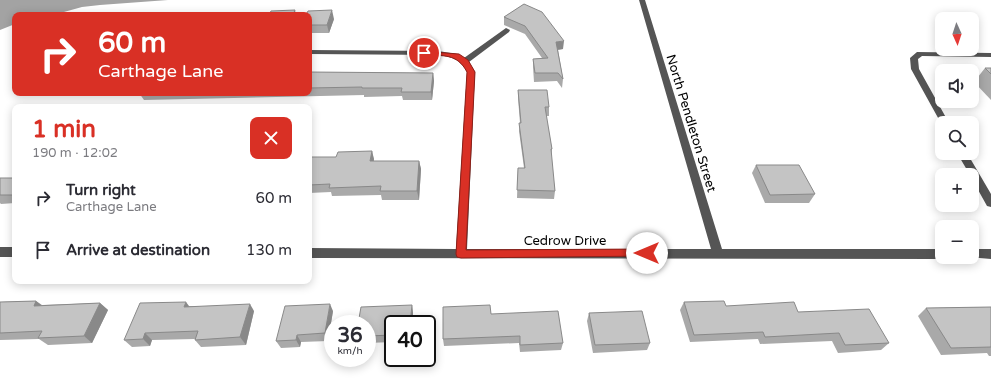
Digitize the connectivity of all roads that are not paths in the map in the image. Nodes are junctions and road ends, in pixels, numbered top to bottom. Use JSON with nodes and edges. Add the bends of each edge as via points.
{"nodes":[{"id":1,"x":642,"y":0,"type":"edge"},
{"id":2,"x":506,"y":30,"type":"dead end"},
{"id":3,"x":312,"y":52,"type":"edge"},
{"id":4,"x":991,"y":55,"type":"edge"},
{"id":5,"x":465,"y":61,"type":"junction"},
{"id":6,"x":941,"y":116,"type":"edge"},
{"id":7,"x":966,"y":160,"type":"edge"},
{"id":8,"x":990,"y":197,"type":"edge"},
{"id":9,"x":0,"y":252,"type":"edge"},
{"id":10,"x":12,"y":252,"type":"edge"},
{"id":11,"x":718,"y":253,"type":"junction"},
{"id":12,"x":312,"y":254,"type":"edge"},
{"id":13,"x":461,"y":254,"type":"junction"},
{"id":14,"x":935,"y":254,"type":"edge"},
{"id":15,"x":979,"y":254,"type":"edge"},
{"id":16,"x":991,"y":254,"type":"edge"}],
"edges":[{"from":1,"to":11,"type":"street","name":"North Pendleton Street"},
{"from":2,"to":5,"type":"street"},
{"from":3,"to":5,"type":"street","via":[[438,53],[456,55]]},
{"from":4,"to":6,"type":"street","via":[[920,54],[914,58],[915,69]]},
{"from":5,"to":13,"type":"street","via":[[471,72]]},
{"from":7,"to":8,"type":"street"},
{"from":9,"to":10,"type":"street"},
{"from":11,"to":13,"type":"street","name":"Cedrow Drive"},
{"from":11,"to":14,"type":"street","name":"Cedrow Drive"},
{"from":12,"to":13,"type":"street","name":"Cedrow Drive"},
{"from":15,"to":16,"type":"street"}]}
